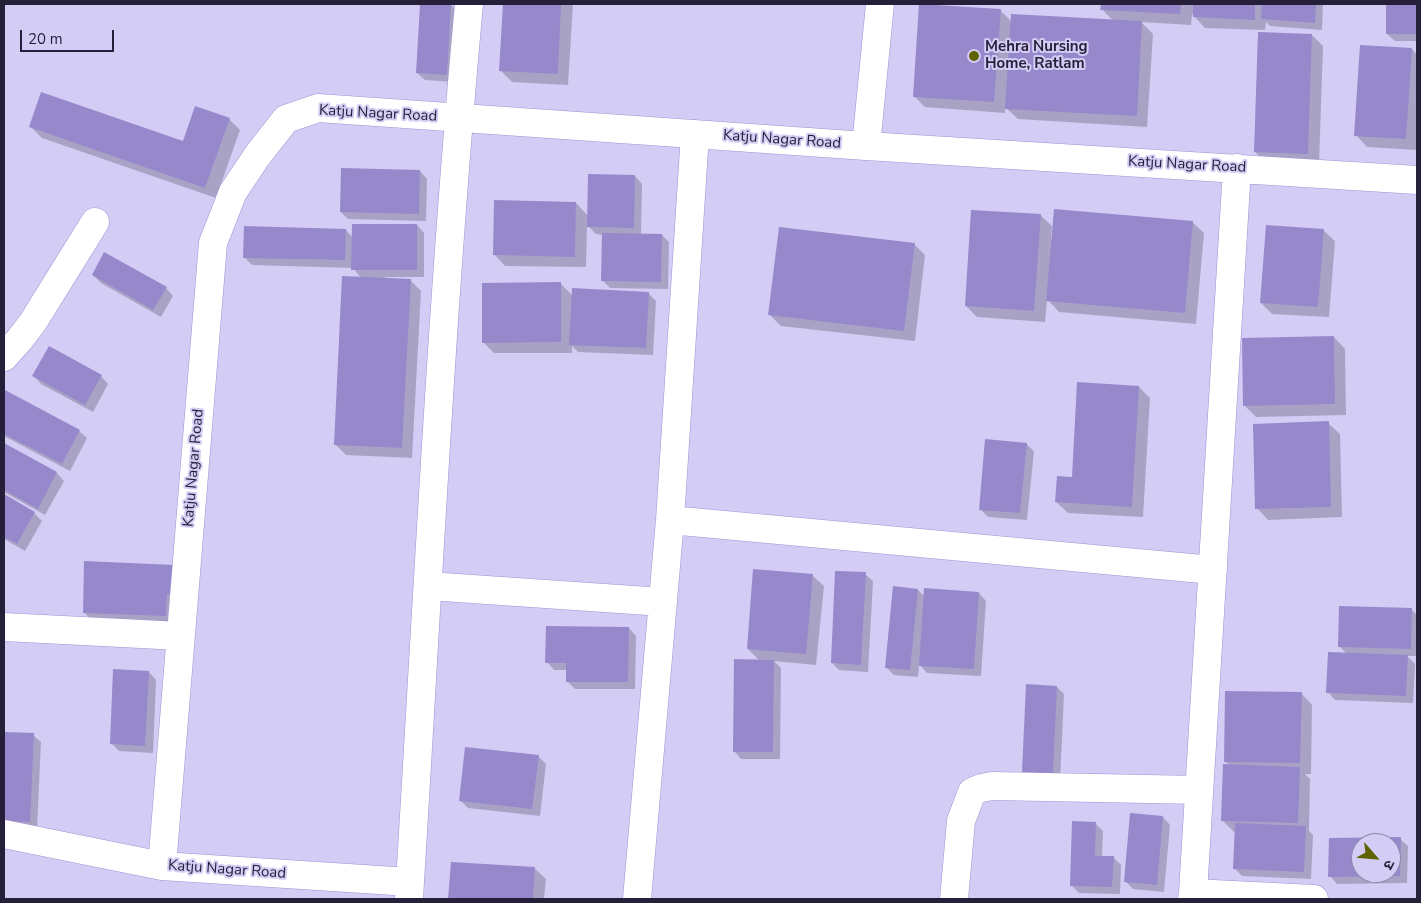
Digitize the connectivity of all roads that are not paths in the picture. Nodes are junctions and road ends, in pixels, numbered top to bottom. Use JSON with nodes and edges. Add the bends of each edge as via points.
{"nodes":[{"id":1,"x":470,"y":4,"type":"edge"},
{"id":2,"x":880,"y":4,"type":"edge"},
{"id":3,"x":458,"y":119,"type":"junction"},
{"id":4,"x":695,"y":134,"type":"junction"},
{"id":5,"x":866,"y":146,"type":"junction"},
{"id":6,"x":1237,"y":168,"type":"junction"},
{"id":7,"x":1417,"y":180,"type":"edge"},
{"id":8,"x":95,"y":222,"type":"dead end"},
{"id":9,"x":5,"y":354,"type":"edge"},
{"id":10,"x":670,"y":520,"type":"junction"},
{"id":11,"x":1212,"y":570,"type":"junction"},
{"id":12,"x":428,"y":586,"type":"junction"},
{"id":13,"x":663,"y":602,"type":"junction"},
{"id":14,"x":4,"y":627,"type":"edge"},
{"id":15,"x":180,"y":636,"type":"junction"},
{"id":16,"x":1199,"y":790,"type":"junction"},
{"id":17,"x":4,"y":834,"type":"edge"},
{"id":18,"x":162,"y":866,"type":"junction"},
{"id":19,"x":410,"y":891,"type":"edge"},
{"id":20,"x":1192,"y":896,"type":"edge"},
{"id":21,"x":636,"y":899,"type":"edge"},
{"id":22,"x":954,"y":899,"type":"edge"},
{"id":23,"x":1314,"y":899,"type":"edge"}],
"edges":[{"from":1,"to":3,"type":"street"},
{"from":2,"to":5,"type":"street"},
{"from":3,"to":4,"type":"street","name":"Katju Nagar Road"},
{"from":3,"to":12,"type":"street"},
{"from":3,"to":15,"type":"street","name":"Katju Nagar Road","via":[[318,108],[286,119],[233,192],[213,243]]},
{"from":4,"to":5,"type":"street","name":"Katju Nagar Road"},
{"from":4,"to":10,"type":"street"},
{"from":5,"to":6,"type":"street","name":"Katju Nagar Road"},
{"from":6,"to":7,"type":"street","name":"Katju Nagar Road"},
{"from":6,"to":11,"type":"street"},
{"from":8,"to":9,"type":"street","via":[[32,322]]},
{"from":10,"to":11,"type":"street"},
{"from":10,"to":13,"type":"street"},
{"from":11,"to":16,"type":"street"},
{"from":12,"to":13,"type":"street"},
{"from":12,"to":19,"type":"street"},
{"from":13,"to":21,"type":"street"},
{"from":14,"to":15,"type":"street"},
{"from":15,"to":18,"type":"street","name":"Katju Nagar Road"},
{"from":16,"to":20,"type":"street"},
{"from":16,"to":22,"type":"street","via":[[992,786],[972,792],[961,821]]},
{"from":17,"to":18,"type":"street"},
{"from":18,"to":19,"type":"street","name":"Katju Nagar Road"},
{"from":20,"to":23,"type":"street"}]}
